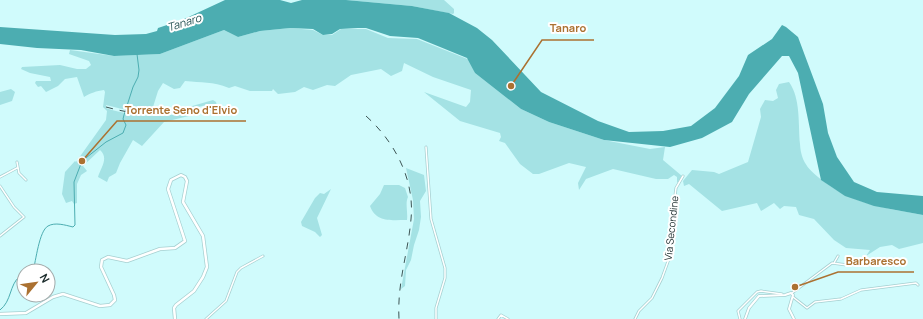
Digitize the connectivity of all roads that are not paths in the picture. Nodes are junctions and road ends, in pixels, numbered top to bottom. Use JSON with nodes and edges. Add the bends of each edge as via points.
{"nodes":[{"id":1,"x":426,"y":148,"type":"dead end"},
{"id":2,"x":17,"y":162,"type":"dead end"},
{"id":3,"x":17,"y":168,"type":"junction"},
{"id":4,"x":683,"y":176,"type":"dead end"},
{"id":5,"x":0,"y":177,"type":"edge"},
{"id":6,"x":26,"y":180,"type":"dead end"},
{"id":7,"x":0,"y":186,"type":"edge"},
{"id":8,"x":0,"y":236,"type":"edge"},
{"id":9,"x":263,"y":256,"type":"dead end"},
{"id":10,"x":838,"y":256,"type":"dead end"},
{"id":11,"x":834,"y":262,"type":"junction"},
{"id":12,"x":853,"y":262,"type":"dead end"},
{"id":13,"x":918,"y":285,"type":"dead end"},
{"id":14,"x":785,"y":295,"type":"junction"},
{"id":15,"x":793,"y":295,"type":"junction"},
{"id":16,"x":0,"y":314,"type":"edge"},
{"id":17,"x":175,"y":319,"type":"edge"},
{"id":18,"x":206,"y":319,"type":"edge"},
{"id":19,"x":436,"y":319,"type":"edge"},
{"id":20,"x":498,"y":319,"type":"edge"},
{"id":21,"x":508,"y":319,"type":"edge"},
{"id":22,"x":635,"y":319,"type":"edge"},
{"id":23,"x":740,"y":319,"type":"edge"},
{"id":24,"x":746,"y":319,"type":"edge"},
{"id":25,"x":794,"y":319,"type":"edge"}],
"edges":[{"from":1,"to":19,"type":"street","via":[[431,219],[445,268]]},
{"from":2,"to":3,"type":"street"},
{"from":3,"to":5,"type":"street"},
{"from":3,"to":6,"type":"street"},
{"from":4,"to":22,"type":"street","name":"Via Secondine","via":[[676,188],[670,256],[652,298]]},
{"from":7,"to":8,"type":"street","via":[[24,217]]},
{"from":9,"to":18,"type":"street","via":[[237,272],[226,301]]},
{"from":10,"to":11,"type":"street"},
{"from":11,"to":12,"type":"street","via":[[847,265]]},
{"from":11,"to":15,"type":"street"},
{"from":13,"to":15,"type":"street","via":[[916,283],[861,290],[841,299],[815,302],[807,308]]},
{"from":14,"to":15,"type":"street"},
{"from":14,"to":23,"type":"street","via":[[757,292],[738,311]]},
{"from":14,"to":24,"type":"street","via":[[759,296],[749,308]]},
{"from":15,"to":25,"type":"street","via":[[789,309]]},
{"from":16,"to":17,"type":"main road","via":[[26,313],[58,295],[70,296],[100,306],[110,305],[115,300],[101,267],[102,260],[108,257],[127,260],[160,249],[175,248],[185,241],[168,188],[171,180],[181,175],[187,181],[182,202],[203,236],[207,267],[194,291],[174,308]]},
{"from":20,"to":21,"type":"street","via":[[502,315]]}]}
